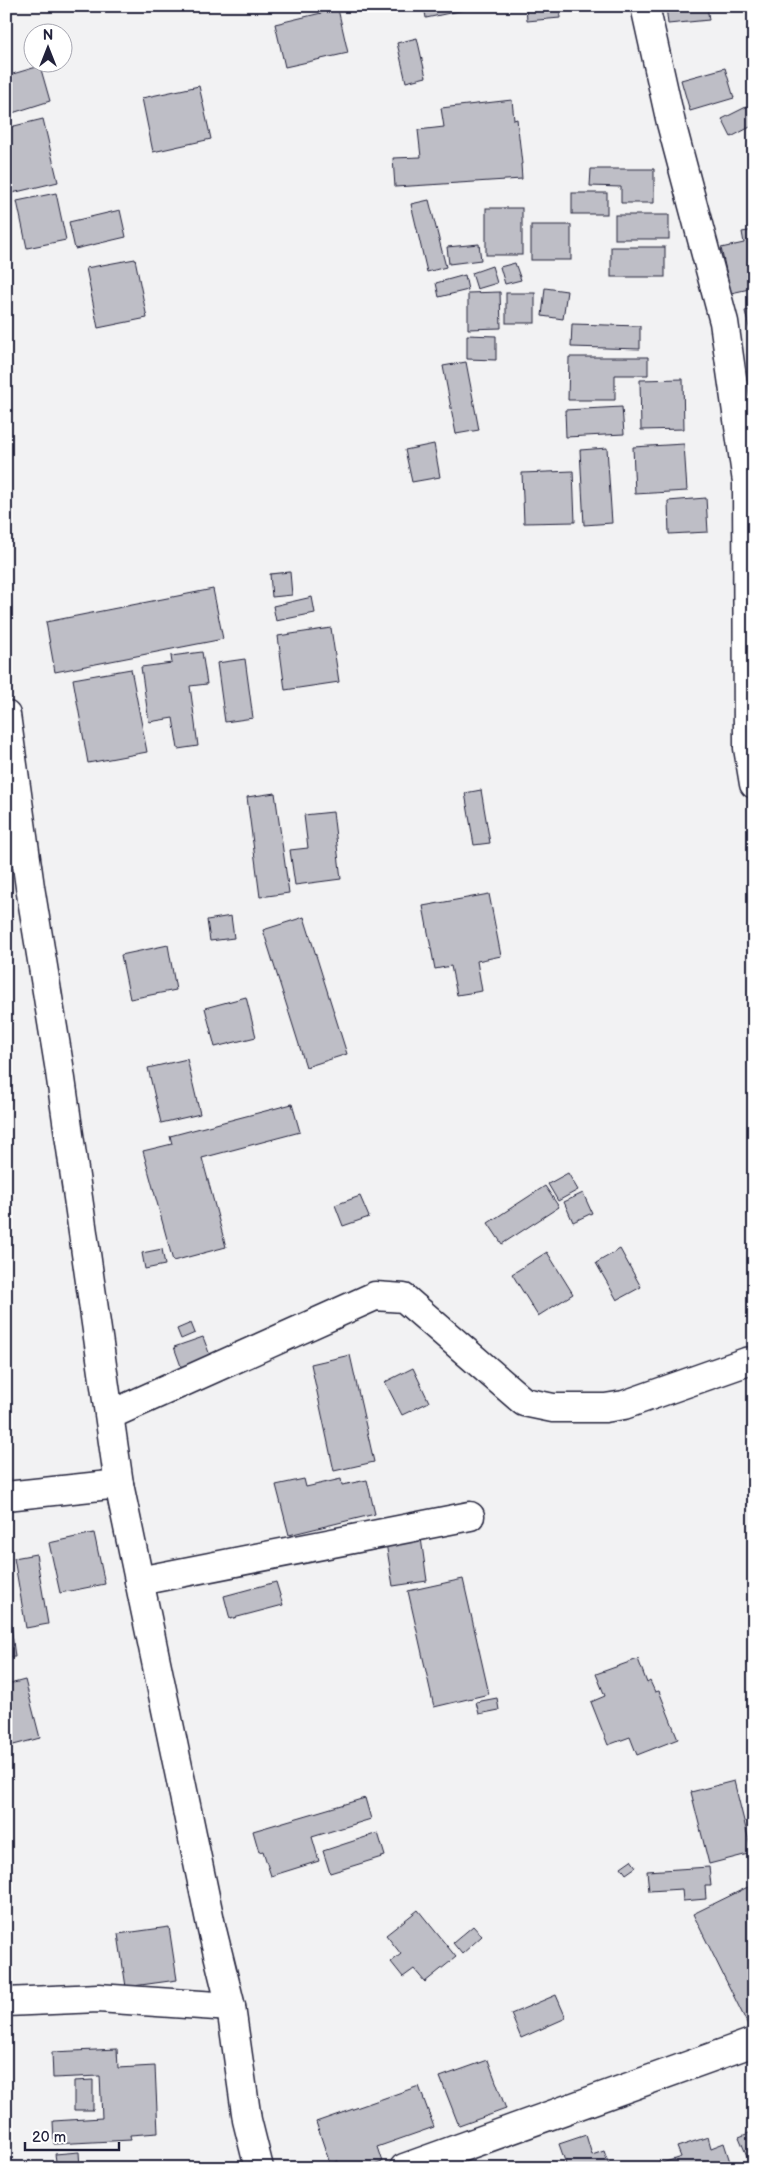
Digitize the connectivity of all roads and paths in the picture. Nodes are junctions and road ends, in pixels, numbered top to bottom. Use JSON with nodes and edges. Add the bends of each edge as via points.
{"nodes":[{"id":1,"x":644,"y":6,"type":"edge"},
{"id":2,"x":751,"y":513,"type":"edge"},
{"id":3,"x":6,"y":715,"type":"edge"},
{"id":4,"x":754,"y":784,"type":"edge"},
{"id":5,"x":754,"y":1361,"type":"edge"},
{"id":6,"x":110,"y":1415,"type":"junction"},
{"id":7,"x":119,"y":1484,"type":"junction"},
{"id":8,"x":6,"y":1496,"type":"edge"},
{"id":9,"x":470,"y":1516,"type":"dead end"},
{"id":10,"x":139,"y":1581,"type":"junction"},
{"id":11,"x":6,"y":2002,"type":"edge"},
{"id":12,"x":232,"y":2007,"type":"junction"},
{"id":13,"x":754,"y":2042,"type":"edge"},
{"id":14,"x":259,"y":2168,"type":"edge"},
{"id":15,"x":404,"y":2168,"type":"edge"}],
"edges":[{"from":1,"to":2,"type":"street","via":[[671,123],[724,322]]},
{"from":2,"to":4,"type":"street","via":[[748,748]]},
{"from":3,"to":6,"type":"street"},
{"from":5,"to":6,"type":"street","via":[[624,1405],[552,1408],[524,1402],[404,1298],[376,1296]]},
{"from":6,"to":7,"type":"street"},
{"from":7,"to":8,"type":"street"},
{"from":7,"to":10,"type":"street"},
{"from":9,"to":10,"type":"street"},
{"from":10,"to":12,"type":"street","via":[[210,1920]]},
{"from":11,"to":12,"type":"street","via":[[98,1998]]},
{"from":12,"to":14,"type":"street","via":[[247,2120]]},
{"from":13,"to":15,"type":"street"}]}
